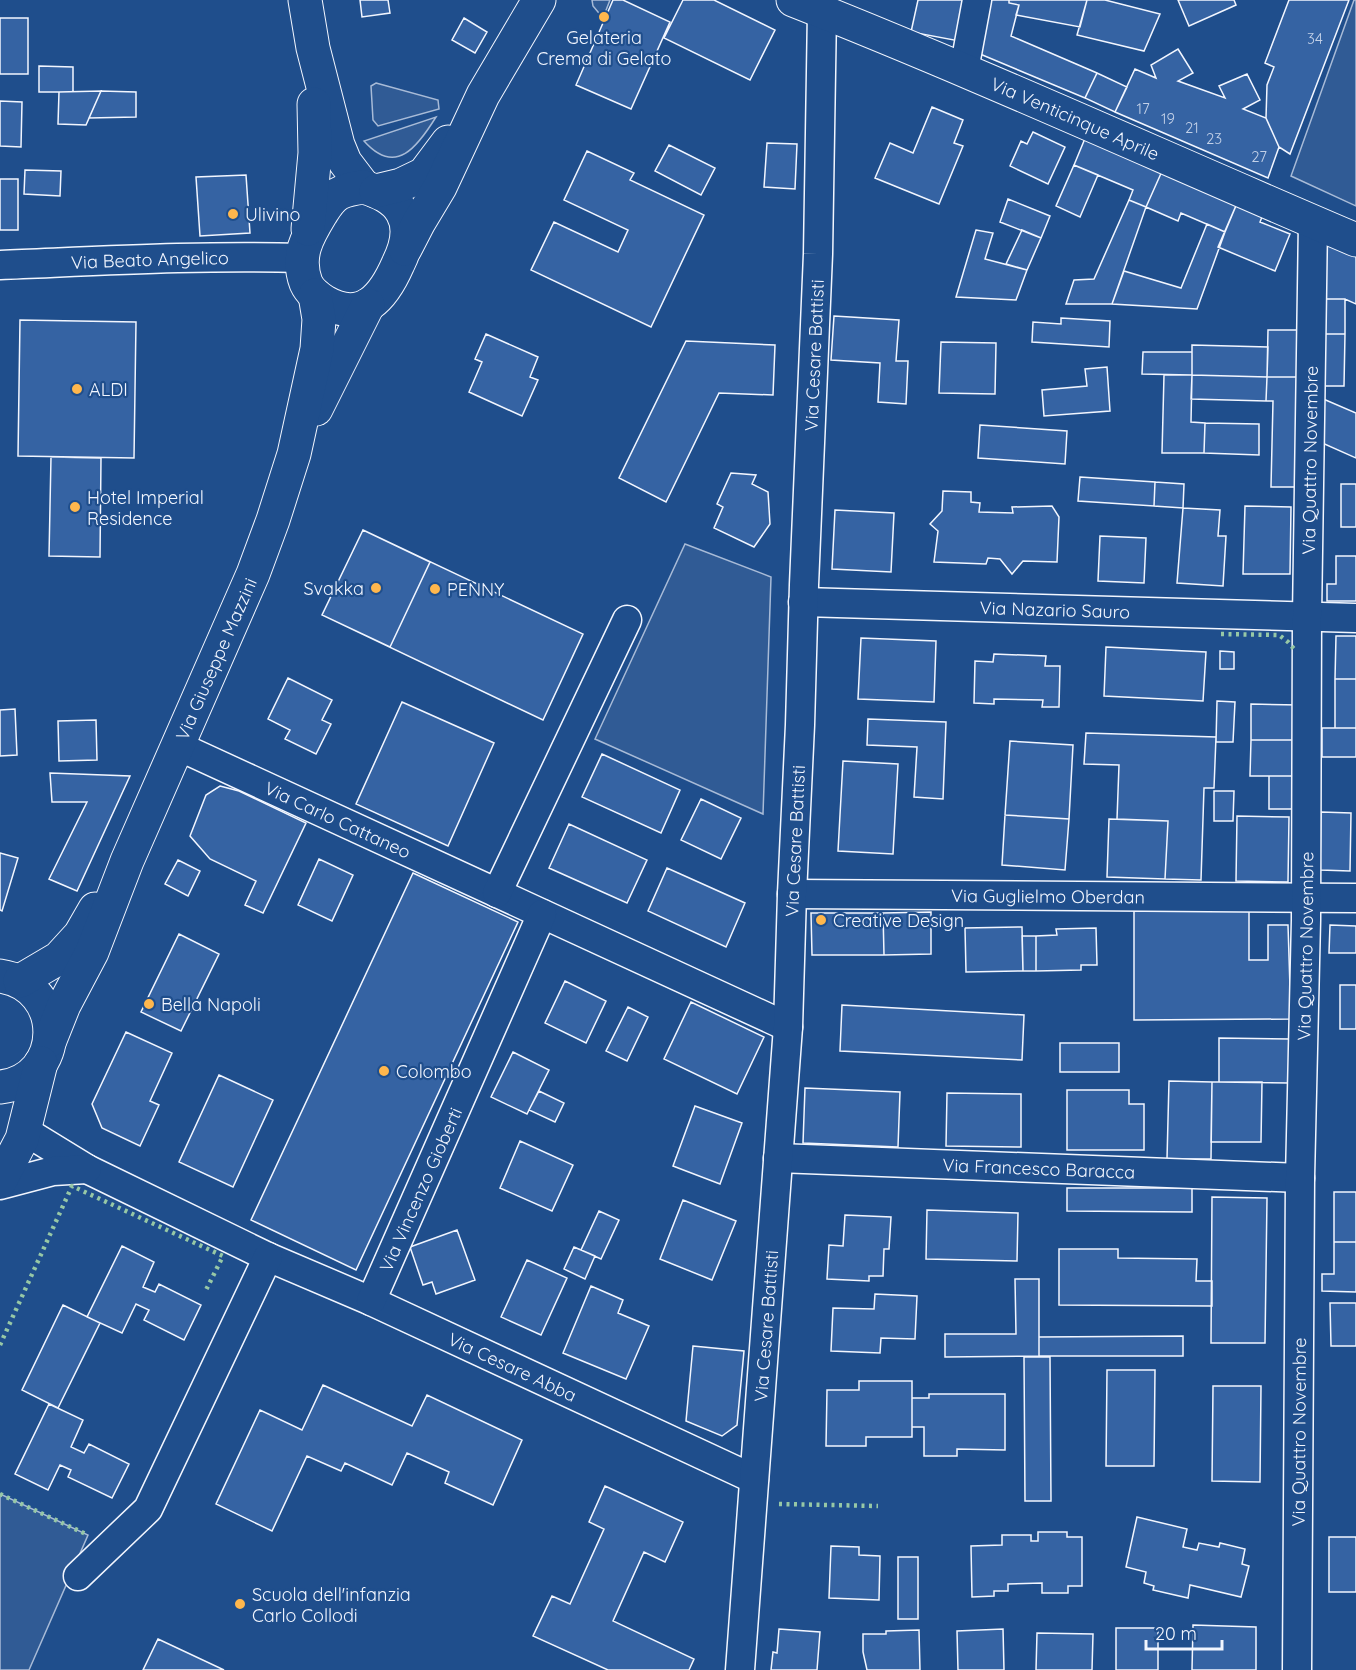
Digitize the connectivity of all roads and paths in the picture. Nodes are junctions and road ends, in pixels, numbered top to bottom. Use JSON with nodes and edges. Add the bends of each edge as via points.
{"nodes":[{"id":1,"x":305,"y":0,"type":"edge"},
{"id":2,"x":539,"y":0,"type":"edge"},
{"id":3,"x":977,"y":0,"type":"edge"},
{"id":4,"x":807,"y":6,"type":"edge"},
{"id":5,"x":313,"y":48,"type":"junction"},
{"id":6,"x":964,"y":70,"type":"junction"},
{"id":7,"x":481,"y":99,"type":"junction"},
{"id":8,"x":370,"y":189,"type":"junction"},
{"id":9,"x":1313,"y":222,"type":"junction"},
{"id":10,"x":1356,"y":240,"type":"edge"},
{"id":11,"x":304,"y":246,"type":"junction"},
{"id":12,"x":404,"y":252,"type":"junction"},
{"id":13,"x":0,"y":265,"type":"edge"},
{"id":14,"x":315,"y":295,"type":"junction"},
{"id":15,"x":368,"y":305,"type":"junction"},
{"id":16,"x":294,"y":454,"type":"junction"},
{"id":17,"x":803,"y":602,"type":"junction"},
{"id":18,"x":1307,"y":617,"type":"junction"},
{"id":19,"x":1356,"y":618,"type":"edge"},
{"id":20,"x":627,"y":620,"type":"dead end"},
{"id":21,"x":178,"y":746,"type":"junction"},
{"id":22,"x":127,"y":861,"type":"junction"},
{"id":23,"x":497,"y":893,"type":"junction"},
{"id":24,"x":792,"y":894,"type":"junction"},
{"id":25,"x":1306,"y":898,"type":"junction"},
{"id":26,"x":1356,"y":898,"type":"edge"},
{"id":27,"x":542,"y":915,"type":"junction"},
{"id":28,"x":10,"y":978,"type":"edge"},
{"id":29,"x":788,"y":1027,"type":"junction"},
{"id":30,"x":45,"y":1052,"type":"junction"},
{"id":31,"x":0,"y":1087,"type":"edge"},
{"id":32,"x":25,"y":1131,"type":"junction"},
{"id":33,"x":777,"y":1158,"type":"junction"},
{"id":34,"x":87,"y":1169,"type":"junction"},
{"id":35,"x":1300,"y":1178,"type":"junction"},
{"id":36,"x":0,"y":1183,"type":"edge"},
{"id":37,"x":268,"y":1257,"type":"junction"},
{"id":38,"x":371,"y":1301,"type":"junction"},
{"id":39,"x":754,"y":1479,"type":"junction"},
{"id":40,"x":78,"y":1576,"type":"dead end"},
{"id":41,"x":740,"y":1670,"type":"edge"},
{"id":42,"x":1297,"y":1670,"type":"edge"}],
"edges":[{"from":1,"to":5,"type":"main road"},
{"from":2,"to":7,"type":"main road"},
{"from":3,"to":6,"type":"street"},
{"from":4,"to":6,"type":"main road","name":"Via Venticinque Aprile"},
{"from":4,"to":17,"type":"street","name":"Via Cesare Battisti","via":[[818,254]]},
{"from":5,"to":8,"type":"main road","via":[[338,145],[345,162]]},
{"from":5,"to":11,"type":"main road","via":[[315,153]]},
{"from":6,"to":9,"type":"main road","name":"Via Venticinque Aprile"},
{"from":7,"to":8,"type":"main road","via":[[424,174],[401,185]]},
{"from":7,"to":12,"type":"main road"},
{"from":8,"to":11,"type":"main road","via":[[344,190],[329,200]]},
{"from":8,"to":12,"type":"main road","via":[[387,197],[402,212],[407,231]]},
{"from":9,"to":10,"type":"main road","name":"Via Venticinque Aprile"},
{"from":9,"to":18,"type":"street","name":"Via Quattro Novembre"},
{"from":11,"to":13,"type":"street","name":"Via Beato Angelico","via":[[243,257]]},
{"from":11,"to":14,"type":"main road","via":[[302,273]]},
{"from":12,"to":15,"type":"main road","via":[[386,288]]},
{"from":14,"to":15,"type":"main road","via":[[344,309]]},
{"from":14,"to":16,"type":"main road","name":"Via Giuseppe Mazzini","via":[[319,320],[316,349]]},
{"from":15,"to":16,"type":"main road","name":"Via Giuseppe Mazzini"},
{"from":16,"to":21,"type":"main road","name":"Via Giuseppe Mazzini","via":[[253,574]]},
{"from":17,"to":18,"type":"street","name":"Via Nazario Sauro"},
{"from":17,"to":24,"type":"street","name":"Via Cesare Battisti"},
{"from":18,"to":19,"type":"street","name":"Via Nazario Sauro"},
{"from":18,"to":25,"type":"street","name":"Via Quattro Novembre"},
{"from":20,"to":23,"type":"street"},
{"from":21,"to":22,"type":"main road","name":"Via Giuseppe Mazzini"},
{"from":21,"to":23,"type":"street","name":"Via Carlo Cattaneo"},
{"from":22,"to":28,"type":"main road","name":"Via Giuseppe Mazzini","via":[[72,945],[59,958]]},
{"from":22,"to":30,"type":"main road","name":"Via Giuseppe Mazzini","via":[[92,952]]},
{"from":23,"to":27,"type":"street","name":"Via Carlo Cattaneo"},
{"from":24,"to":25,"type":"street","name":"Via Guglielmo Oberdan"},
{"from":24,"to":29,"type":"street","name":"Via Cesare Battisti"},
{"from":25,"to":26,"type":"street","name":"Via Guglielmo Oberdan"},
{"from":25,"to":35,"type":"street","name":"Via Quattro Novembre"},
{"from":27,"to":29,"type":"street","name":"Via Carlo Cattaneo"},
{"from":27,"to":38,"type":"street","name":"Via Vincenzo Gioberti"},
{"from":28,"to":30,"type":"main road","via":[[33,991],[45,1006],[50,1025]]},
{"from":29,"to":33,"type":"street","name":"Via Cesare Battisti"},
{"from":30,"to":31,"type":"main road","via":[[24,1079]]},
{"from":30,"to":32,"type":"main road","name":"Via Giuseppe Mazzini"},
{"from":32,"to":34,"type":"street","name":"Via Cesare Abba"},
{"from":32,"to":36,"type":"main road","name":"Via Giuseppe Mazzini"},
{"from":33,"to":35,"type":"street","name":"Via Francesco Baracca"},
{"from":33,"to":39,"type":"street","name":"Via Cesare Battisti"},
{"from":34,"to":36,"type":"street","name":"Via Cesare Abba","via":[[53,1171]]},
{"from":34,"to":37,"type":"street","name":"Via Cesare Abba"},
{"from":35,"to":42,"type":"street","name":"Via Quattro Novembre"},
{"from":37,"to":38,"type":"street","name":"Via Cesare Abba"},
{"from":37,"to":40,"type":"street","via":[[148,1509]]},
{"from":38,"to":39,"type":"street","name":"Via Cesare Abba"},
{"from":39,"to":41,"type":"street","name":"Via Cesare Battisti"}]}
